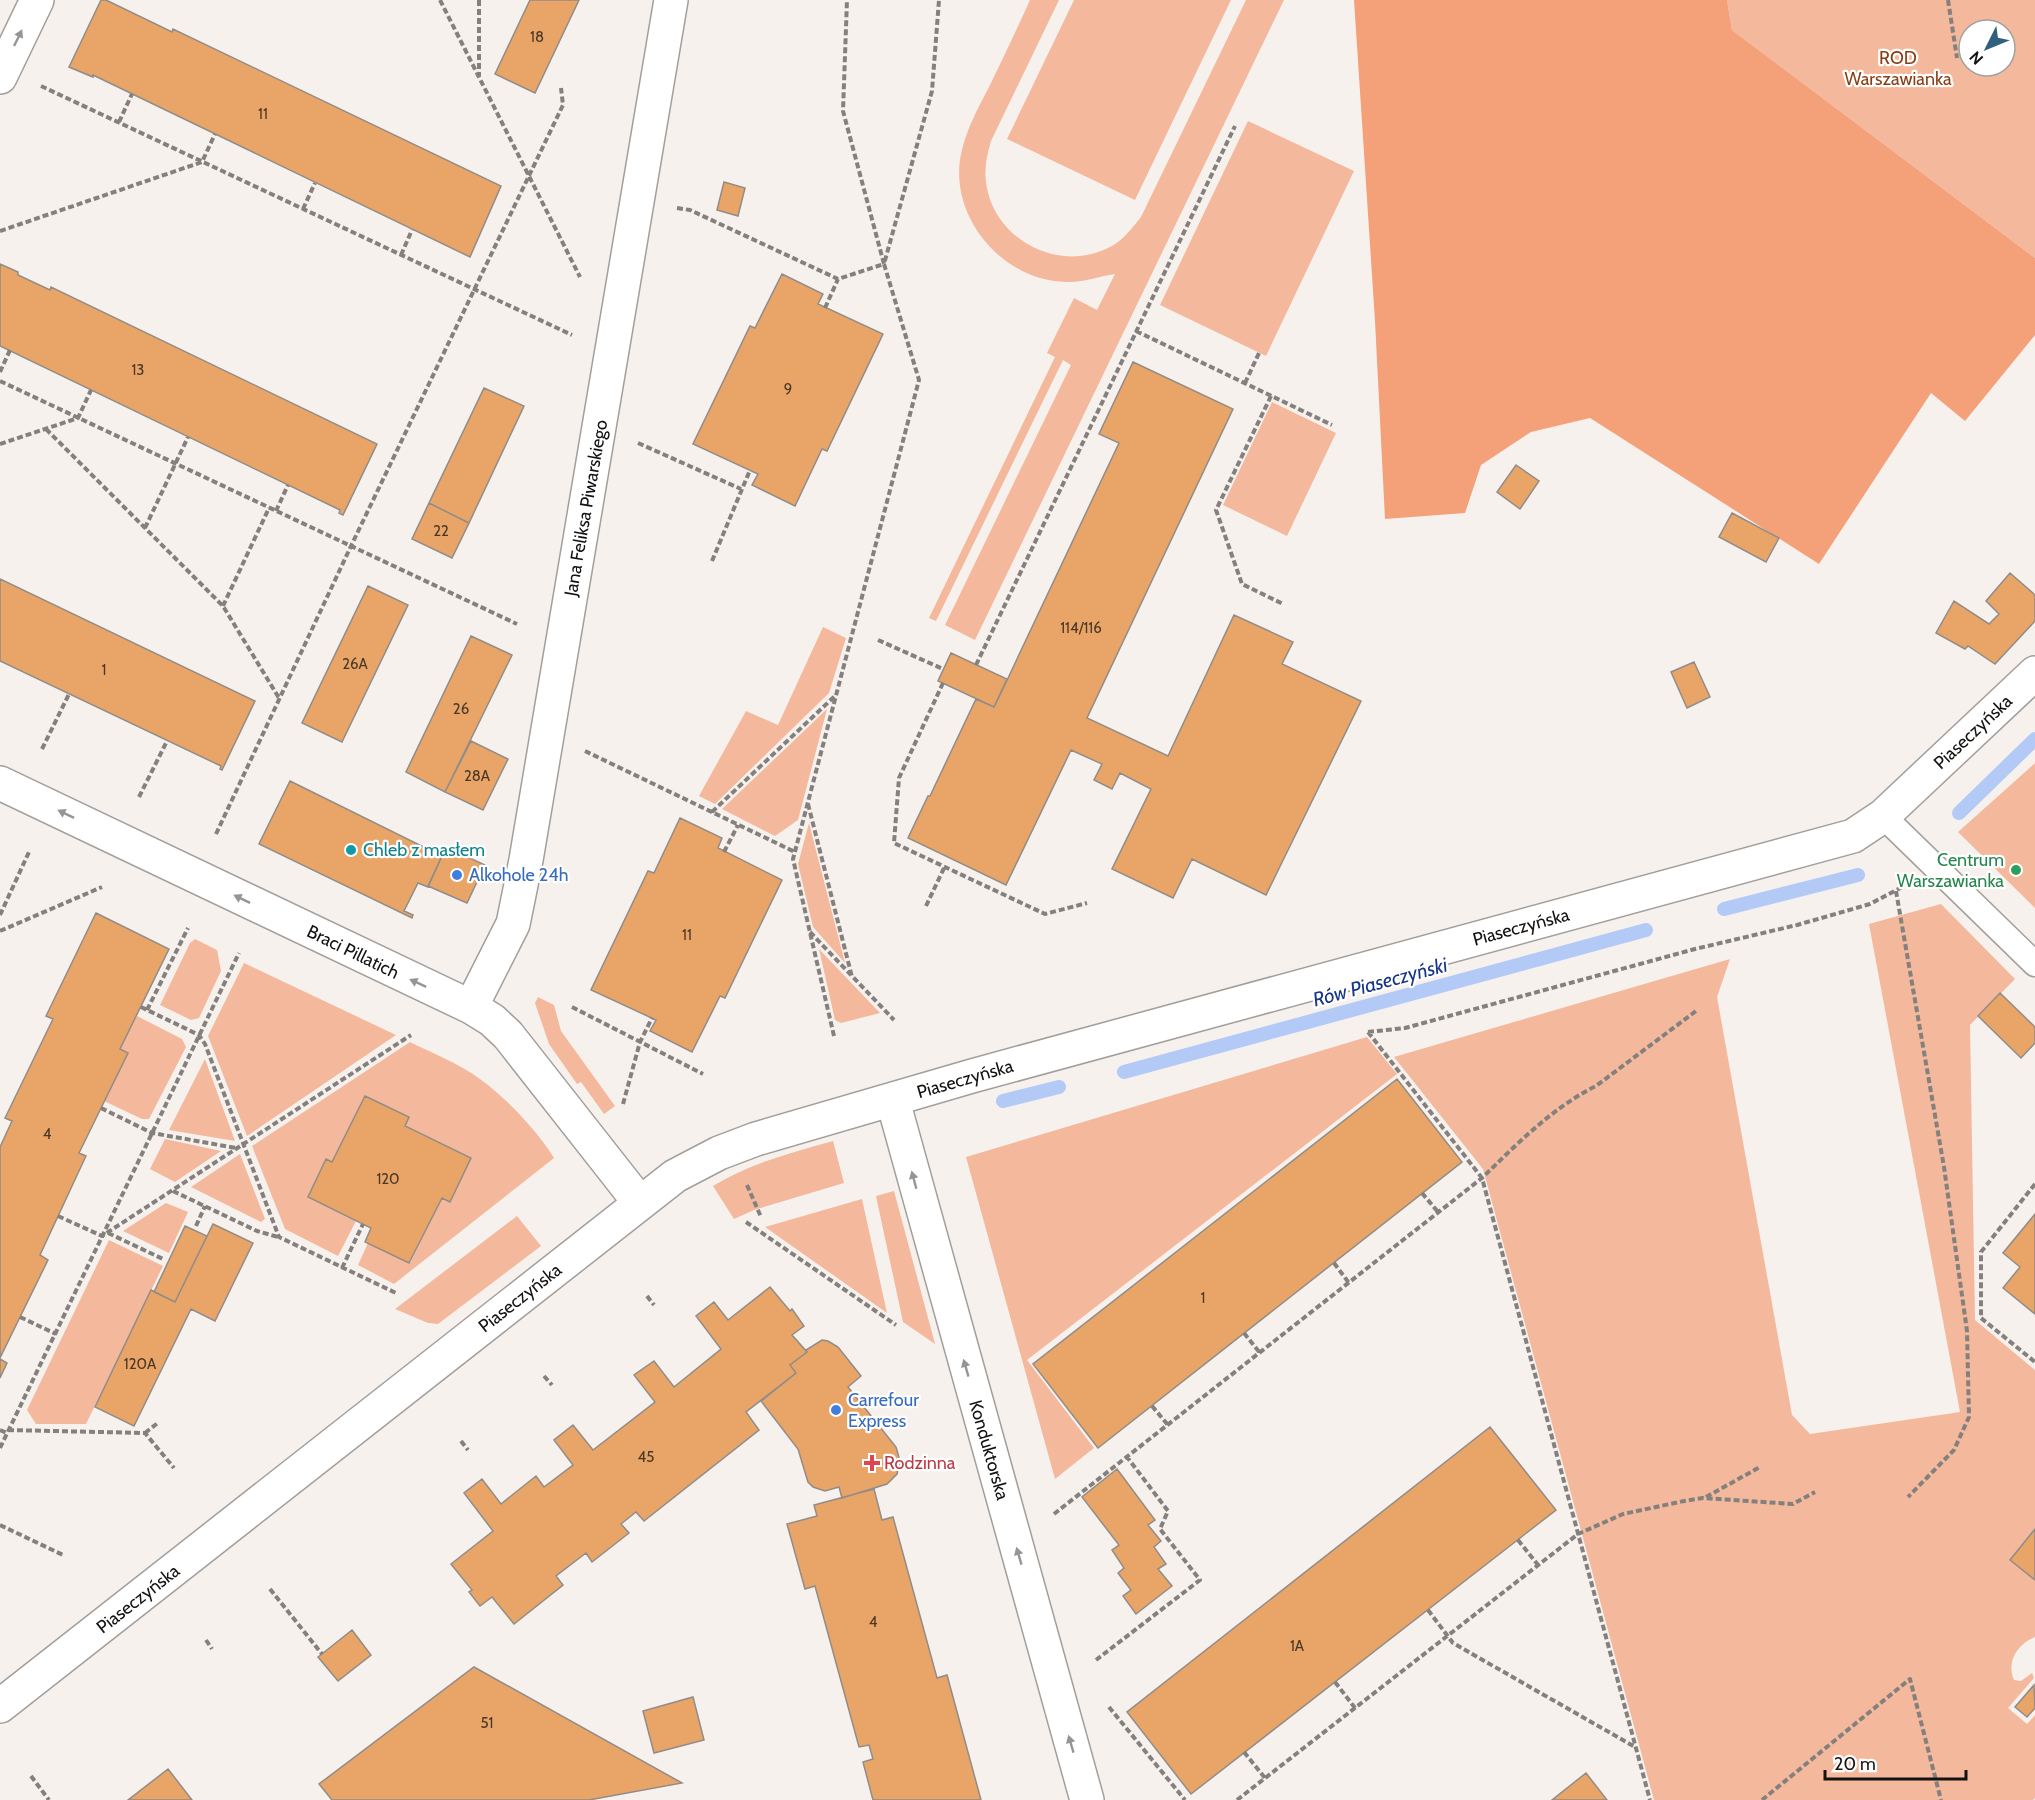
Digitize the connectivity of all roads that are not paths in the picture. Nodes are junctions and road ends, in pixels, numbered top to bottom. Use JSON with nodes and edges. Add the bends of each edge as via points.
{"nodes":[{"id":1,"x":37,"y":0,"type":"edge"},
{"id":2,"x":671,"y":0,"type":"edge"},
{"id":3,"x":16,"y":79,"type":"edge"},
{"id":4,"x":2035,"y":673,"type":"edge"},
{"id":5,"x":0,"y":783,"type":"edge"},
{"id":6,"x":1883,"y":816,"type":"junction"},
{"id":7,"x":2035,"y":964,"type":"edge"},
{"id":8,"x":471,"y":1007,"type":"junction"},
{"id":9,"x":893,"y":1101,"type":"junction"},
{"id":10,"x":640,"y":1203,"type":"junction"},
{"id":11,"x":0,"y":1706,"type":"edge"},
{"id":12,"x":1086,"y":1800,"type":"edge"}],
"edges":[{"from":3,"to":1,"type":"street","one_way":true},
{"from":2,"to":8,"type":"street","name":"Jana Feliksa Piwarskiego","via":[[526,860],[513,924]]},
{"from":4,"to":6,"type":"street","name":"Piaseczyńska"},
{"from":8,"to":5,"type":"street","name":"Braci Pillatich","one_way":true},
{"from":6,"to":7,"type":"lane"},
{"from":6,"to":9,"type":"street","name":"Piaseczyńska","via":[[1853,836],[972,1076]]},
{"from":8,"to":10,"type":"street","name":"Braci Pillatich","via":[[508,1035]]},
{"from":9,"to":10,"type":"street","name":"Piaseczyńska","via":[[719,1153],[675,1176]]},
{"from":12,"to":9,"type":"street","name":"Konduktorska","one_way":true},
{"from":10,"to":11,"type":"street","name":"Piaseczyńska"}]}
